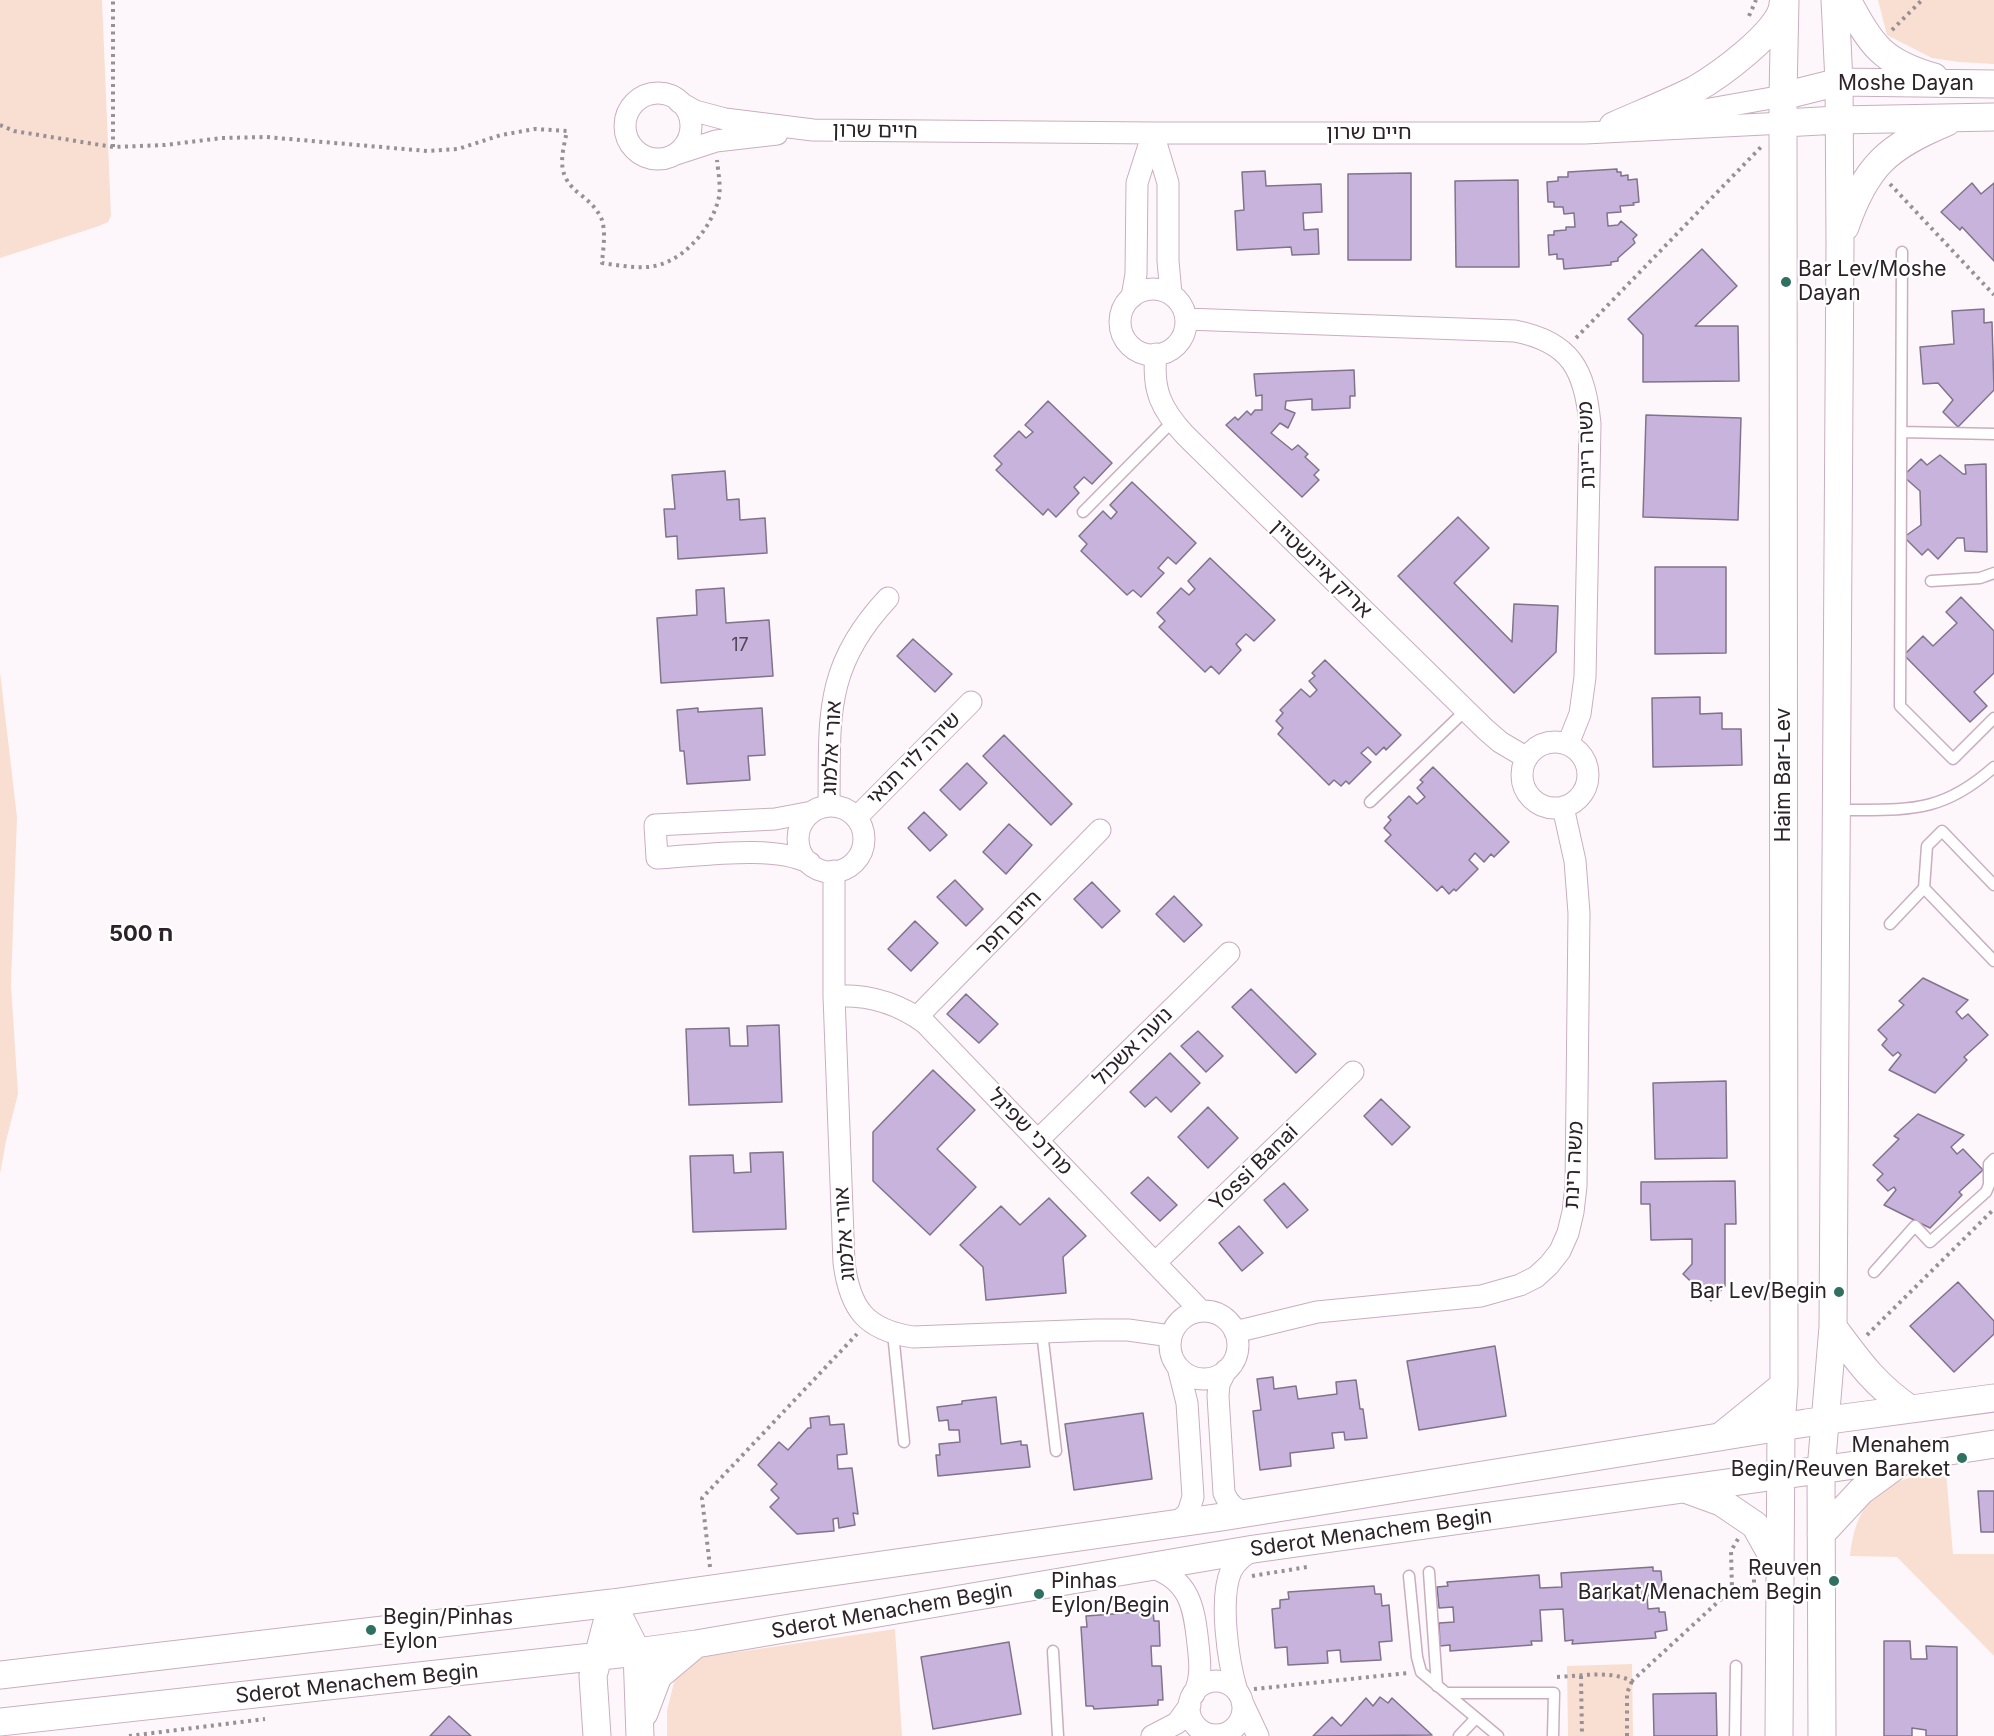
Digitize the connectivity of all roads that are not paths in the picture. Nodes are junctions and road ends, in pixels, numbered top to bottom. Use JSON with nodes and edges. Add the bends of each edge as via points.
{"nodes":[{"id":1,"x":1784,"y":0,"type":"edge"},
{"id":2,"x":1835,"y":0,"type":"edge"},
{"id":3,"x":1847,"y":0,"type":"edge"},
{"id":4,"x":1839,"y":82,"type":"junction"},
{"id":5,"x":1959,"y":84,"type":"junction"},
{"id":6,"x":1994,"y":84,"type":"edge"},
{"id":7,"x":1783,"y":96,"type":"junction"},
{"id":8,"x":679,"y":102,"type":"junction"},
{"id":9,"x":1958,"y":117,"type":"junction"},
{"id":10,"x":1994,"y":117,"type":"edge"},
{"id":11,"x":1838,"y":120,"type":"junction"},
{"id":12,"x":1784,"y":123,"type":"junction"},
{"id":13,"x":1613,"y":126,"type":"junction"},
{"id":14,"x":813,"y":130,"type":"junction"},
{"id":15,"x":1153,"y":133,"type":"junction"},
{"id":16,"x":1585,"y":133,"type":"junction"},
{"id":17,"x":675,"y":154,"type":"junction"},
{"id":18,"x":1840,"y":243,"type":"junction"},
{"id":19,"x":1902,"y":252,"type":"dead end"},
{"id":20,"x":1171,"y":294,"type":"junction"},
{"id":21,"x":1132,"y":297,"type":"junction"},
{"id":22,"x":1186,"y":320,"type":"junction"},
{"id":23,"x":1156,"y":354,"type":"junction"},
{"id":24,"x":1173,"y":421,"type":"junction"},
{"id":25,"x":1902,"y":432,"type":"junction"},
{"id":26,"x":1994,"y":434,"type":"edge"},
{"id":27,"x":1083,"y":512,"type":"dead end"},
{"id":28,"x":1994,"y":573,"type":"edge"},
{"id":29,"x":1931,"y":581,"type":"dead end"},
{"id":30,"x":888,"y":598,"type":"dead end"},
{"id":31,"x":971,"y":702,"type":"dead end"},
{"id":32,"x":1466,"y":710,"type":"junction"},
{"id":33,"x":1994,"y":718,"type":"edge"},
{"id":34,"x":1568,"y":744,"type":"junction"},
{"id":35,"x":1527,"y":758,"type":"junction"},
{"id":36,"x":1994,"y":767,"type":"edge"},
{"id":37,"x":1370,"y":802,"type":"dead end"},
{"id":38,"x":1563,"y":807,"type":"junction"},
{"id":39,"x":821,"y":809,"type":"junction"},
{"id":40,"x":1836,"y":810,"type":"junction"},
{"id":41,"x":857,"y":817,"type":"junction"},
{"id":42,"x":1100,"y":830,"type":"dead end"},
{"id":43,"x":810,"y":863,"type":"junction"},
{"id":44,"x":834,"y":871,"type":"junction"},
{"id":45,"x":1994,"y":885,"type":"edge"},
{"id":46,"x":1924,"y":888,"type":"junction"},
{"id":47,"x":1890,"y":924,"type":"dead end"},
{"id":48,"x":1229,"y":953,"type":"dead end"},
{"id":49,"x":1994,"y":961,"type":"edge"},
{"id":50,"x":834,"y":996,"type":"junction"},
{"id":51,"x":917,"y":1017,"type":"junction"},
{"id":52,"x":1353,"y":1072,"type":"dead end"},
{"id":53,"x":1038,"y":1140,"type":"junction"},
{"id":54,"x":1994,"y":1159,"type":"edge"},
{"id":55,"x":1155,"y":1263,"type":"junction"},
{"id":56,"x":1874,"y":1272,"type":"dead end"},
{"id":57,"x":1201,"y":1311,"type":"junction"},
{"id":58,"x":1833,"y":1327,"type":"junction"},
{"id":59,"x":1042,"y":1332,"type":"junction"},
{"id":60,"x":1235,"y":1332,"type":"junction"},
{"id":61,"x":893,"y":1333,"type":"junction"},
{"id":62,"x":1171,"y":1336,"type":"junction"},
{"id":63,"x":1178,"y":1366,"type":"junction"},
{"id":64,"x":1226,"y":1370,"type":"junction"},
{"id":65,"x":1784,"y":1385,"type":"junction"},
{"id":66,"x":1994,"y":1398,"type":"edge"},
{"id":67,"x":1910,"y":1409,"type":"junction"},
{"id":68,"x":1825,"y":1421,"type":"junction"},
{"id":69,"x":1781,"y":1427,"type":"junction"},
{"id":70,"x":1719,"y":1437,"type":"junction"},
{"id":71,"x":904,"y":1442,"type":"dead end"},
{"id":72,"x":1994,"y":1444,"type":"edge"},
{"id":73,"x":1056,"y":1451,"type":"dead end"},
{"id":74,"x":1905,"y":1458,"type":"junction"},
{"id":75,"x":1821,"y":1470,"type":"junction"},
{"id":76,"x":1781,"y":1476,"type":"junction"},
{"id":77,"x":1684,"y":1489,"type":"junction"},
{"id":78,"x":1251,"y":1512,"type":"junction"},
{"id":79,"x":1175,"y":1524,"type":"junction"},
{"id":80,"x":1821,"y":1534,"type":"junction"},
{"id":81,"x":1254,"y":1549,"type":"junction"},
{"id":82,"x":1151,"y":1567,"type":"junction"},
{"id":83,"x":1429,"y":1572,"type":"dead end"},
{"id":84,"x":1781,"y":1572,"type":"junction"},
{"id":85,"x":1409,"y":1576,"type":"dead end"},
{"id":86,"x":612,"y":1603,"type":"junction"},
{"id":87,"x":696,"y":1644,"type":"junction"},
{"id":88,"x":1053,"y":1651,"type":"dead end"},
{"id":89,"x":637,"y":1652,"type":"junction"},
{"id":90,"x":598,"y":1656,"type":"junction"},
{"id":91,"x":525,"y":1666,"type":"junction"},
{"id":92,"x":1736,"y":1666,"type":"dead end"},
{"id":93,"x":0,"y":1675,"type":"edge"},
{"id":94,"x":1437,"y":1686,"type":"junction"},
{"id":95,"x":1447,"y":1693,"type":"junction"},
{"id":96,"x":1240,"y":1696,"type":"junction"},
{"id":97,"x":1192,"y":1699,"type":"junction"},
{"id":98,"x":1476,"y":1718,"type":"junction"},
{"id":99,"x":0,"y":1722,"type":"edge"},
{"id":100,"x":640,"y":1731,"type":"edge"},
{"id":101,"x":597,"y":1733,"type":"edge"},
{"id":102,"x":1223,"y":1735,"type":"edge"},
{"id":103,"x":1058,"y":1736,"type":"edge"},
{"id":104,"x":1152,"y":1736,"type":"edge"},
{"id":105,"x":1191,"y":1736,"type":"edge"},
{"id":106,"x":1258,"y":1736,"type":"edge"},
{"id":107,"x":1459,"y":1736,"type":"edge"},
{"id":108,"x":1498,"y":1736,"type":"edge"},
{"id":109,"x":1553,"y":1736,"type":"edge"},
{"id":110,"x":1735,"y":1736,"type":"edge"},
{"id":111,"x":1779,"y":1736,"type":"edge"},
{"id":112,"x":1822,"y":1736,"type":"edge"}],
"edges":[{"from":1,"to":7,"type":"street","name":"Haim Bar-Lev"},
{"from":1,"to":13,"type":"street","via":[[1783,11],[1768,31],[1731,65],[1695,89]]},
{"from":2,"to":4,"type":"street"},
{"from":3,"to":5,"type":"street","via":[[1881,52],[1913,71]]},
{"from":4,"to":5,"type":"street","name":"Moshe Dayan"},
{"from":4,"to":7,"type":"street","name":"Moshe Dayan"},
{"from":4,"to":11,"type":"street"},
{"from":5,"to":6,"type":"street","name":"Moshe Dayan"},
{"from":7,"to":12,"type":"street","name":"Haim Bar-Lev"},
{"from":7,"to":13,"type":"street","name":"חיים שרון"},
{"from":8,"to":14,"type":"street","name":"חיים שרון","via":[[725,119]]},
{"from":8,"to":17,"type":"street","via":[[686,109],[690,131]]},
{"from":8,"to":17,"type":"street","via":[[666,95],[646,96],[633,105],[625,124],[630,143],[640,154],[660,159]]},
{"from":9,"to":10,"type":"street","name":"Moshe Dayan"},
{"from":9,"to":11,"type":"street","name":"Moshe Dayan"},
{"from":9,"to":18,"type":"street","via":[[1916,135],[1874,168],[1855,199]]},
{"from":11,"to":12,"type":"street","name":"Moshe Dayan"},
{"from":11,"to":18,"type":"street"},
{"from":12,"to":16,"type":"street","name":"חיים שרון"},
{"from":12,"to":65,"type":"street","name":"Haim Bar-Lev"},
{"from":13,"to":16,"type":"street","name":"חיים שרון"},
{"from":14,"to":15,"type":"street","name":"חיים שרון"},
{"from":14,"to":17,"type":"street","name":"חיים שרון","via":[[716,141]]},
{"from":15,"to":16,"type":"street","name":"חיים שרון"},
{"from":15,"to":20,"type":"street","via":[[1168,183]]},
{"from":15,"to":21,"type":"street","via":[[1137,183]]},
{"from":18,"to":40,"type":"street"},
{"from":19,"to":25,"type":"lane"},
{"from":20,"to":21,"type":"street","via":[[1151,289]]},
{"from":20,"to":22,"type":"street","via":[[1181,305]]},
{"from":21,"to":23,"type":"street","via":[[1122,314],[1123,334],[1136,349]]},
{"from":22,"to":23,"type":"street","via":[[1178,343]]},
{"from":22,"to":34,"type":"street","name":"משה רינת","via":[[1515,331],[1546,340],[1563,352],[1582,380],[1590,424],[1585,676],[1580,714]]},
{"from":23,"to":24,"type":"street","name":"אריק איינשטיין","via":[[1155,382]]},
{"from":24,"to":27,"type":"lane"},
{"from":24,"to":32,"type":"street","name":"אריק איינשטיין"},
{"from":25,"to":26,"type":"lane"},
{"from":25,"to":33,"type":"lane","via":[[1900,706],[1953,759]]},
{"from":28,"to":29,"type":"lane","via":[[1980,578]]},
{"from":30,"to":39,"type":"street","name":"אורי אלמוג","via":[[854,642],[837,681]]},
{"from":31,"to":41,"type":"street","name":"שירה לוי תנאי"},
{"from":32,"to":35,"type":"street","name":"אריק איינשטיין","via":[[1500,742]]},
{"from":32,"to":37,"type":"lane"},
{"from":34,"to":35,"type":"street","via":[[1548,742]]},
{"from":34,"to":38,"type":"street","via":[[1584,757],[1588,778],[1580,796]]},
{"from":35,"to":38,"type":"street","via":[[1522,777],[1530,796],[1542,805]]},
{"from":36,"to":40,"type":"lane","via":[[1963,792],[1930,805]]},
{"from":38,"to":60,"type":"street","name":"משה רינת","via":[[1575,861],[1579,912],[1576,1186],[1568,1233],[1560,1251],[1536,1276],[1502,1291],[1317,1312]]},
{"from":39,"to":41,"type":"street","via":[[844,808]]},
{"from":39,"to":43,"type":"street","via":[[804,821],[798,836],[801,851]]},
{"from":39,"to":43,"type":"street","via":[[775,819],[655,825],[657,858],[764,852]]},
{"from":40,"to":58,"type":"street"},
{"from":41,"to":44,"type":"street","via":[[864,836],[862,852],[849,867]]},
{"from":42,"to":51,"type":"street","name":"חיים חפר"},
{"from":43,"to":44,"type":"street"},
{"from":44,"to":50,"type":"street","name":"אורי אלמוג"},
{"from":45,"to":46,"type":"lane","via":[[1942,831],[1927,846]]},
{"from":46,"to":47,"type":"lane"},
{"from":46,"to":49,"type":"lane"},
{"from":48,"to":53,"type":"street","name":"נועה אשכול"},
{"from":50,"to":51,"type":"street","name":"מרדכי שפיגל","via":[[880,1000]]},
{"from":50,"to":61,"type":"street","name":"אורי אלמוג","via":[[844,1263],[857,1309],[869,1321]]},
{"from":51,"to":53,"type":"street","name":"מרדכי שפיגל"},
{"from":52,"to":55,"type":"street","name":"Yossi Banai"},
{"from":53,"to":55,"type":"street","name":"מרדכי שפיגל"},
{"from":54,"to":56,"type":"lane","via":[[1989,1164],[1986,1192],[1930,1242],[1915,1226]]},
{"from":55,"to":57,"type":"street","name":"מרדכי שפיגל"},
{"from":57,"to":60,"type":"street","via":[[1222,1316]]},
{"from":57,"to":62,"type":"street","via":[[1186,1316]]},
{"from":58,"to":67,"type":"street","via":[[1864,1370]]},
{"from":58,"to":68,"type":"street"},
{"from":59,"to":61,"type":"street","name":"אורי אלמוג","via":[[931,1337]]},
{"from":59,"to":62,"type":"street","name":"אורי אלמוג","via":[[1120,1330]]},
{"from":59,"to":73,"type":"lane"},
{"from":60,"to":64,"type":"street","via":[[1236,1353]]},
{"from":61,"to":71,"type":"lane"},
{"from":62,"to":63,"type":"street","via":[[1171,1353]]},
{"from":63,"to":64,"type":"street","via":[[1190,1376],[1201,1378]]},
{"from":63,"to":79,"type":"street","via":[[1187,1399],[1193,1497],[1188,1513]]},
{"from":64,"to":78,"type":"street","via":[[1218,1393],[1224,1493],[1232,1506]]},
{"from":65,"to":69,"type":"street","name":"Haim Bar-Lev"},
{"from":65,"to":70,"type":"street","name":"Sderot Menachem Begin"},
{"from":66,"to":67,"type":"street","name":"Sderot Menachem Begin"},
{"from":67,"to":68,"type":"street","name":"Sderot Menachem Begin"},
{"from":68,"to":69,"type":"street","name":"Sderot Menachem Begin"},
{"from":68,"to":75,"type":"street"},
{"from":69,"to":70,"type":"street","name":"Sderot Menachem Begin"},
{"from":69,"to":76,"type":"street","name":"Haim Bar-Lev"},
{"from":70,"to":78,"type":"street","name":"Sderot Menachem Begin"},
{"from":72,"to":74,"type":"street","name":"Sderot Menachem Begin"},
{"from":74,"to":75,"type":"street","name":"Sderot Menachem Begin"},
{"from":74,"to":80,"type":"street","via":[[1861,1491]]},
{"from":75,"to":76,"type":"street","name":"Sderot Menachem Begin"},
{"from":75,"to":80,"type":"street"},
{"from":76,"to":77,"type":"street","name":"Sderot Menachem Begin"},
{"from":76,"to":84,"type":"street","name":"Haim Bar-Lev"},
{"from":77,"to":81,"type":"street","name":"Sderot Menachem Begin"},
{"from":77,"to":84,"type":"street","via":[[1721,1502],[1755,1525]]},
{"from":78,"to":79,"type":"street","name":"Sderot Menachem Begin"},
{"from":79,"to":86,"type":"street","name":"Sderot Menachem Begin"},
{"from":80,"to":112,"type":"street"},
{"from":81,"to":82,"type":"street","name":"Sderot Menachem Begin"},
{"from":81,"to":96,"type":"street","via":[[1236,1563],[1227,1586],[1228,1645]]},
{"from":82,"to":87,"type":"street","name":"Sderot Menachem Begin"},
{"from":82,"to":97,"type":"street","via":[[1174,1579],[1195,1613],[1201,1669]]},
{"from":83,"to":94,"type":"lane"},
{"from":84,"to":111,"type":"street","name":"Haim Bar-Lev"},
{"from":85,"to":94,"type":"lane","via":[[1421,1672]]},
{"from":86,"to":89,"type":"street"},
{"from":86,"to":90,"type":"street"},
{"from":86,"to":93,"type":"street","name":"Sderot Menachem Begin"},
{"from":87,"to":89,"type":"street","name":"Sderot Menachem Begin"},
{"from":87,"to":100,"type":"street","via":[[658,1676]]},
{"from":88,"to":103,"type":"lane"},
{"from":89,"to":90,"type":"street","name":"Sderot Menachem Begin"},
{"from":89,"to":100,"type":"street"},
{"from":90,"to":91,"type":"street","name":"Sderot Menachem Begin"},
{"from":90,"to":101,"type":"street","via":[[593,1676]]},
{"from":91,"to":99,"type":"street","name":"Sderot Menachem Begin"},
{"from":91,"to":101,"type":"street","via":[[574,1679]]},
{"from":92,"to":110,"type":"lane"},
{"from":94,"to":95,"type":"lane"},
{"from":95,"to":98,"type":"lane"},
{"from":95,"to":109,"type":"lane","via":[[1554,1693]]},
{"from":96,"to":97,"type":"street","via":[[1227,1683],[1214,1681],[1202,1685]]},
{"from":96,"to":102,"type":"street","via":[[1243,1710],[1239,1722]]},
{"from":96,"to":106,"type":"street"},
{"from":97,"to":102,"type":"street","via":[[1190,1714],[1196,1725]]},
{"from":97,"to":104,"type":"street","via":[[1177,1723]]},
{"from":98,"to":107,"type":"lane"},
{"from":98,"to":108,"type":"lane"},
{"from":102,"to":105,"type":"street"}]}
